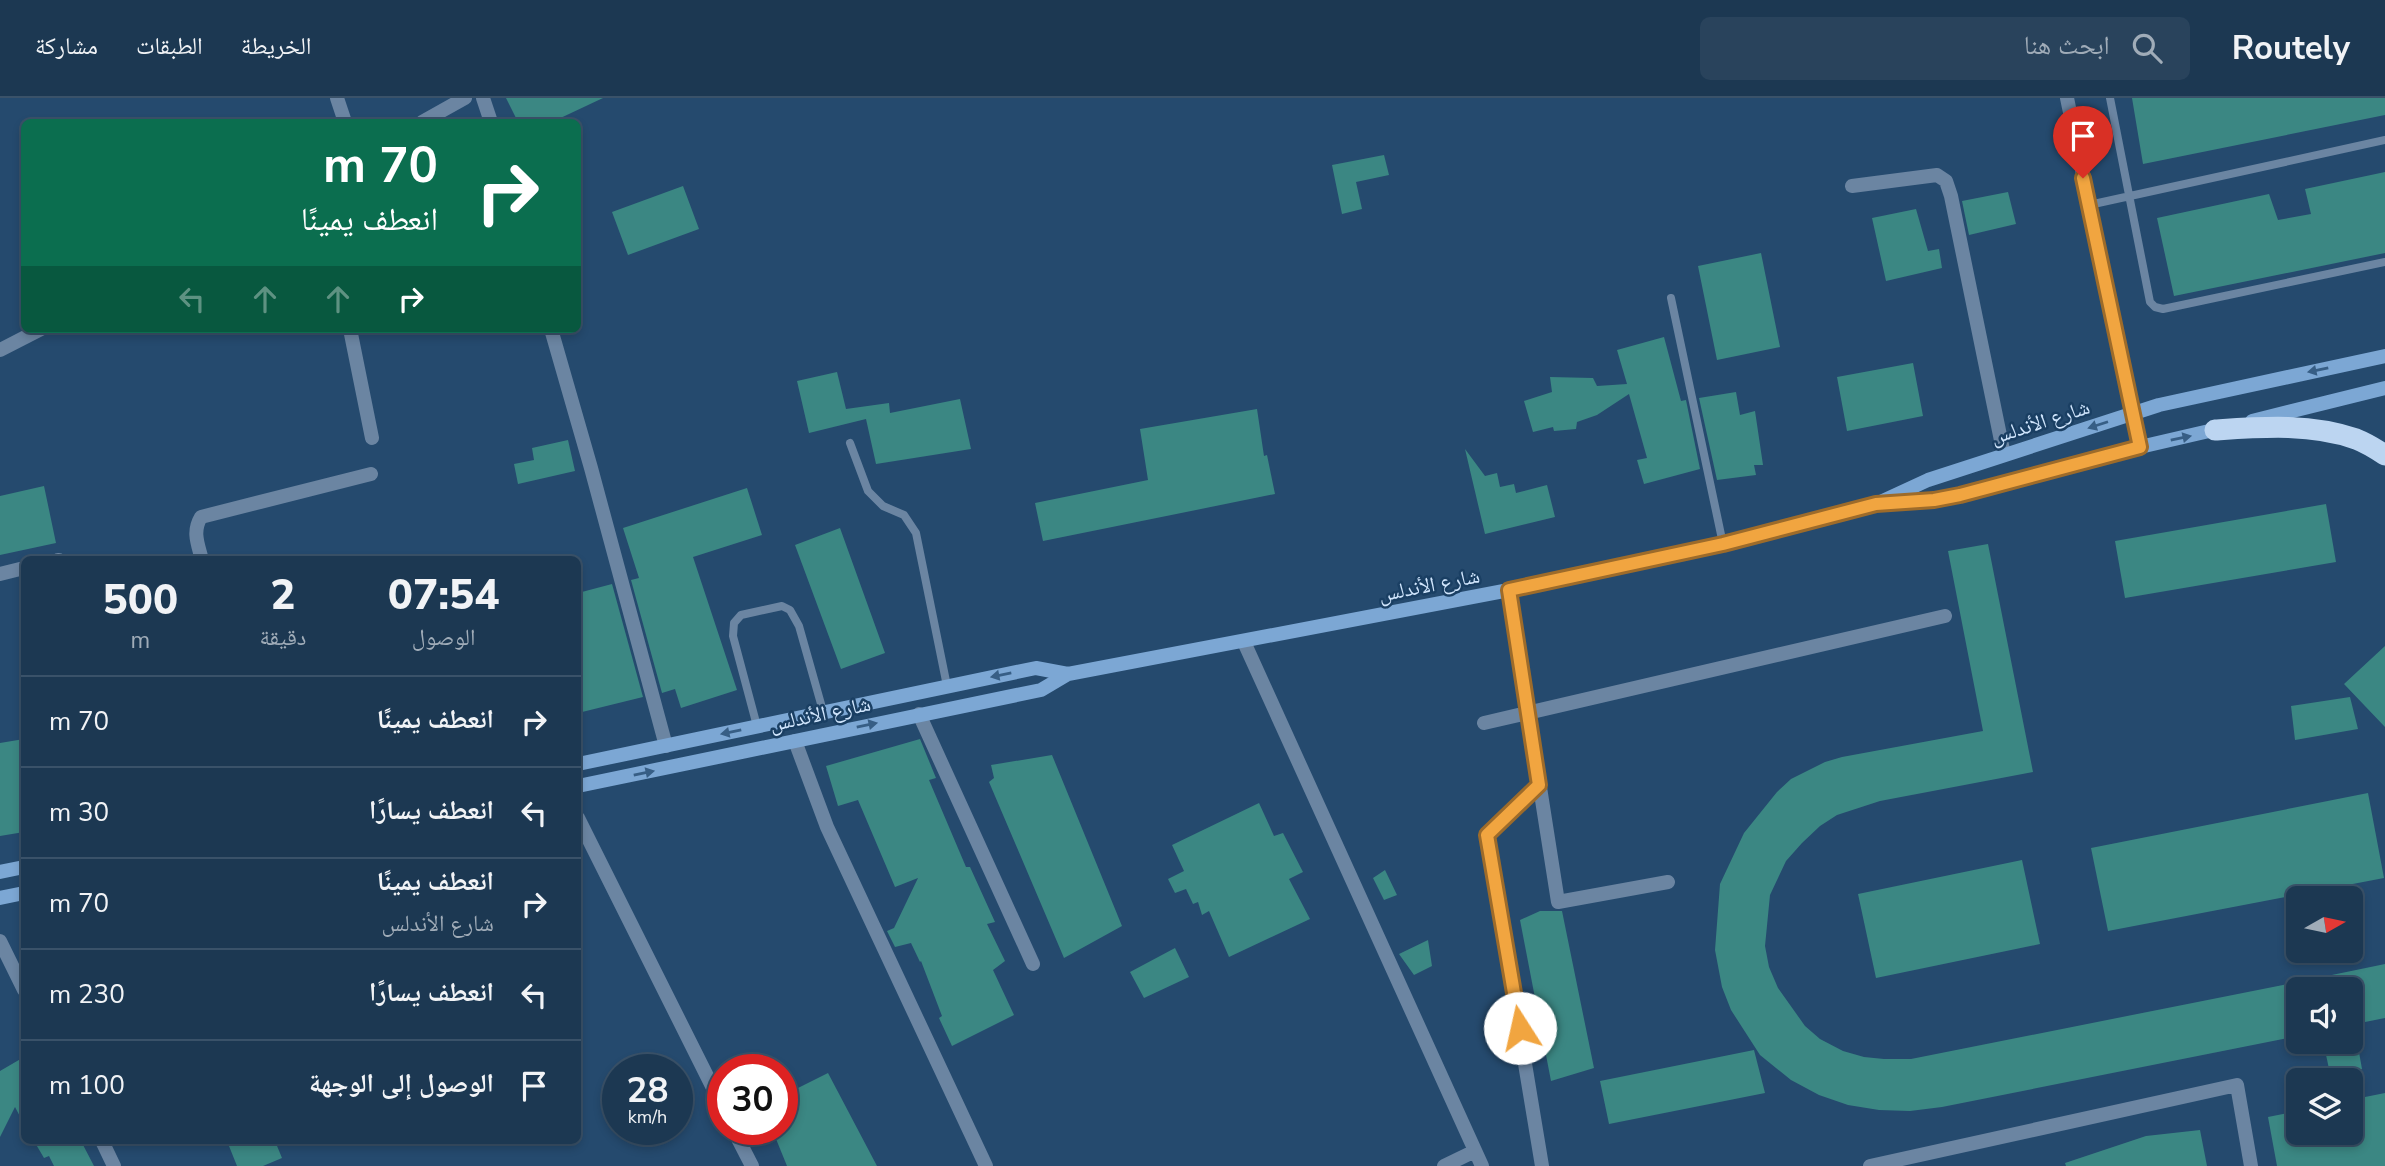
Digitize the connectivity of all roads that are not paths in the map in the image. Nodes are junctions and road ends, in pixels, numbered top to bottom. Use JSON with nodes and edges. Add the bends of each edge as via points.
{"nodes":[{"id":1,"x":337,"y":98,"type":"edge"},
{"id":2,"x":465,"y":98,"type":"edge"},
{"id":3,"x":484,"y":98,"type":"edge"},
{"id":4,"x":2067,"y":98,"type":"edge"},
{"id":5,"x":2110,"y":98,"type":"edge"},
{"id":6,"x":344,"y":119,"type":"edge"},
{"id":7,"x":427,"y":119,"type":"edge"},
{"id":8,"x":490,"y":119,"type":"edge"},
{"id":9,"x":2385,"y":140,"type":"edge"},
{"id":10,"x":1852,"y":186,"type":"dead end"},
{"id":11,"x":2131,"y":195,"type":"junction"},
{"id":12,"x":2089,"y":205,"type":"junction"},
{"id":13,"x":2385,"y":262,"type":"edge"},
{"id":14,"x":1671,"y":298,"type":"dead end"},
{"id":15,"x":32,"y":333,"type":"edge"},
{"id":16,"x":351,"y":333,"type":"edge"},
{"id":17,"x":552,"y":333,"type":"edge"},
{"id":18,"x":0,"y":350,"type":"edge"},
{"id":19,"x":2385,"y":355,"type":"edge"},
{"id":20,"x":2385,"y":388,"type":"edge"},
{"id":21,"x":2131,"y":414,"type":"junction"},
{"id":22,"x":2215,"y":430,"type":"junction"},
{"id":23,"x":372,"y":438,"type":"dead end"},
{"id":24,"x":850,"y":443,"type":"dead end"},
{"id":25,"x":2140,"y":447,"type":"junction"},
{"id":26,"x":2004,"y":455,"type":"junction"},
{"id":27,"x":2385,"y":455,"type":"edge"},
{"id":28,"x":372,"y":474,"type":"dead end"},
{"id":29,"x":1876,"y":504,"type":"junction"},
{"id":30,"x":1723,"y":544,"type":"junction"},
{"id":31,"x":201,"y":556,"type":"edge"},
{"id":32,"x":21,"y":569,"type":"edge"},
{"id":33,"x":0,"y":574,"type":"edge"},
{"id":34,"x":1509,"y":590,"type":"junction"},
{"id":35,"x":1945,"y":617,"type":"dead end"},
{"id":36,"x":1244,"y":642,"type":"junction"},
{"id":37,"x":1068,"y":674,"type":"junction"},
{"id":38,"x":947,"y":686,"type":"junction"},
{"id":39,"x":824,"y":711,"type":"junction"},
{"id":40,"x":1527,"y":712,"type":"junction"},
{"id":41,"x":919,"y":714,"type":"junction"},
{"id":42,"x":1484,"y":723,"type":"dead end"},
{"id":43,"x":757,"y":726,"type":"junction"},
{"id":44,"x":795,"y":741,"type":"junction"},
{"id":45,"x":666,"y":746,"type":"junction"},
{"id":46,"x":581,"y":763,"type":"edge"},
{"id":47,"x":581,"y":785,"type":"edge"},
{"id":48,"x":1539,"y":785,"type":"junction"},
{"id":49,"x":581,"y":824,"type":"edge"},
{"id":50,"x":21,"y":868,"type":"edge"},
{"id":51,"x":0,"y":872,"type":"edge"},
{"id":52,"x":1668,"y":882,"type":"dead end"},
{"id":53,"x":21,"y":894,"type":"edge"},
{"id":54,"x":0,"y":898,"type":"edge"},
{"id":55,"x":0,"y":941,"type":"edge"},
{"id":56,"x":1033,"y":964,"type":"dead end"},
{"id":57,"x":21,"y":984,"type":"edge"},
{"id":58,"x":707,"y":1076,"type":"edge"},
{"id":59,"x":103,"y":1144,"type":"edge"},
{"id":60,"x":741,"y":1145,"type":"edge"},
{"id":61,"x":1475,"y":1151,"type":"junction"},
{"id":62,"x":114,"y":1166,"type":"edge"},
{"id":63,"x":752,"y":1166,"type":"edge"},
{"id":64,"x":986,"y":1166,"type":"edge"},
{"id":65,"x":1444,"y":1166,"type":"edge"},
{"id":66,"x":1482,"y":1166,"type":"edge"},
{"id":67,"x":1542,"y":1166,"type":"edge"},
{"id":68,"x":1870,"y":1166,"type":"edge"},
{"id":69,"x":2250,"y":1166,"type":"edge"}],
"edges":[{"from":1,"to":6,"type":"street"},
{"from":2,"to":7,"type":"street"},
{"from":3,"to":8,"type":"street"},
{"from":4,"to":12,"type":"street"},
{"from":5,"to":11,"type":"lane"},
{"from":9,"to":11,"type":"lane"},
{"from":10,"to":26,"type":"street","via":[[1937,175],[1946,181]]},
{"from":11,"to":12,"type":"lane"},
{"from":11,"to":13,"type":"lane","via":[[2150,302],[2155,307]]},
{"from":12,"to":21,"type":"street"},
{"from":14,"to":30,"type":"lane"},
{"from":15,"to":18,"type":"street"},
{"from":16,"to":23,"type":"street"},
{"from":17,"to":45,"type":"street"},
{"from":19,"to":21,"type":"main road","name":"شارع الأندلس","one_way":true},
{"from":20,"to":22,"type":"main road","name":"شارع الأندلس"},
{"from":21,"to":25,"type":"street"},
{"from":21,"to":26,"type":"main road","name":"شارع الأندلس","one_way":true},
{"from":25,"to":22,"type":"main road","name":"شارع الأندلس","one_way":true},
{"from":22,"to":27,"type":"highway","via":[[2271,427],[2332,432]]},
{"from":24,"to":38,"type":"lane","via":[[868,491],[883,506],[904,515],[916,533]]},
{"from":25,"to":29,"type":"main road","name":"شارع الأندلس","via":[[1934,500]]},
{"from":26,"to":29,"type":"main road","name":"شارع الأندلس"},
{"from":28,"to":31,"type":"street","via":[[201,517],[195,534]]},
{"from":29,"to":30,"type":"main road","name":"شارع الأندلس"},
{"from":30,"to":34,"type":"main road","name":"شارع الأندلس"},
{"from":32,"to":33,"type":"street"},
{"from":34,"to":36,"type":"main road","name":"شارع الأندلس"},
{"from":34,"to":40,"type":"street"},
{"from":35,"to":40,"type":"street"},
{"from":36,"to":37,"type":"main road","name":"شارع الأندلس"},
{"from":36,"to":61,"type":"street"},
{"from":37,"to":38,"type":"main road","name":"شارع الأندلس","one_way":true,"via":[[1036,668]]},
{"from":37,"to":41,"type":"main road","name":"شارع الأندلس","via":[[1041,690]]},
{"from":38,"to":39,"type":"main road","name":"شارع الأندلس"},
{"from":39,"to":43,"type":"main road","name":"شارع الأندلس"},
{"from":39,"to":43,"type":"lane","via":[[790,610],[782,606],[741,615],[733,623],[733,636]]},
{"from":40,"to":42,"type":"street"},
{"from":40,"to":48,"type":"street"},
{"from":44,"to":41,"type":"main road","name":"شارع الأندلس","one_way":true},
{"from":41,"to":56,"type":"street"},
{"from":43,"to":45,"type":"main road","name":"شارع الأندلس","one_way":true},
{"from":47,"to":44,"type":"main road","name":"شارع الأندلس","one_way":true},
{"from":44,"to":64,"type":"street","via":[[827,827]]},
{"from":45,"to":46,"type":"main road","name":"شارع الأندلس"},
{"from":48,"to":52,"type":"street","via":[[1558,902]]},
{"from":48,"to":67,"type":"street","via":[[1487,835]]},
{"from":49,"to":58,"type":"street"},
{"from":50,"to":51,"type":"main road"},
{"from":53,"to":54,"type":"main road"},
{"from":55,"to":57,"type":"street"},
{"from":59,"to":62,"type":"street"},
{"from":60,"to":63,"type":"street"},
{"from":61,"to":65,"type":"street"},
{"from":61,"to":66,"type":"street"},
{"from":68,"to":69,"type":"street","via":[[2237,1086]]}]}
